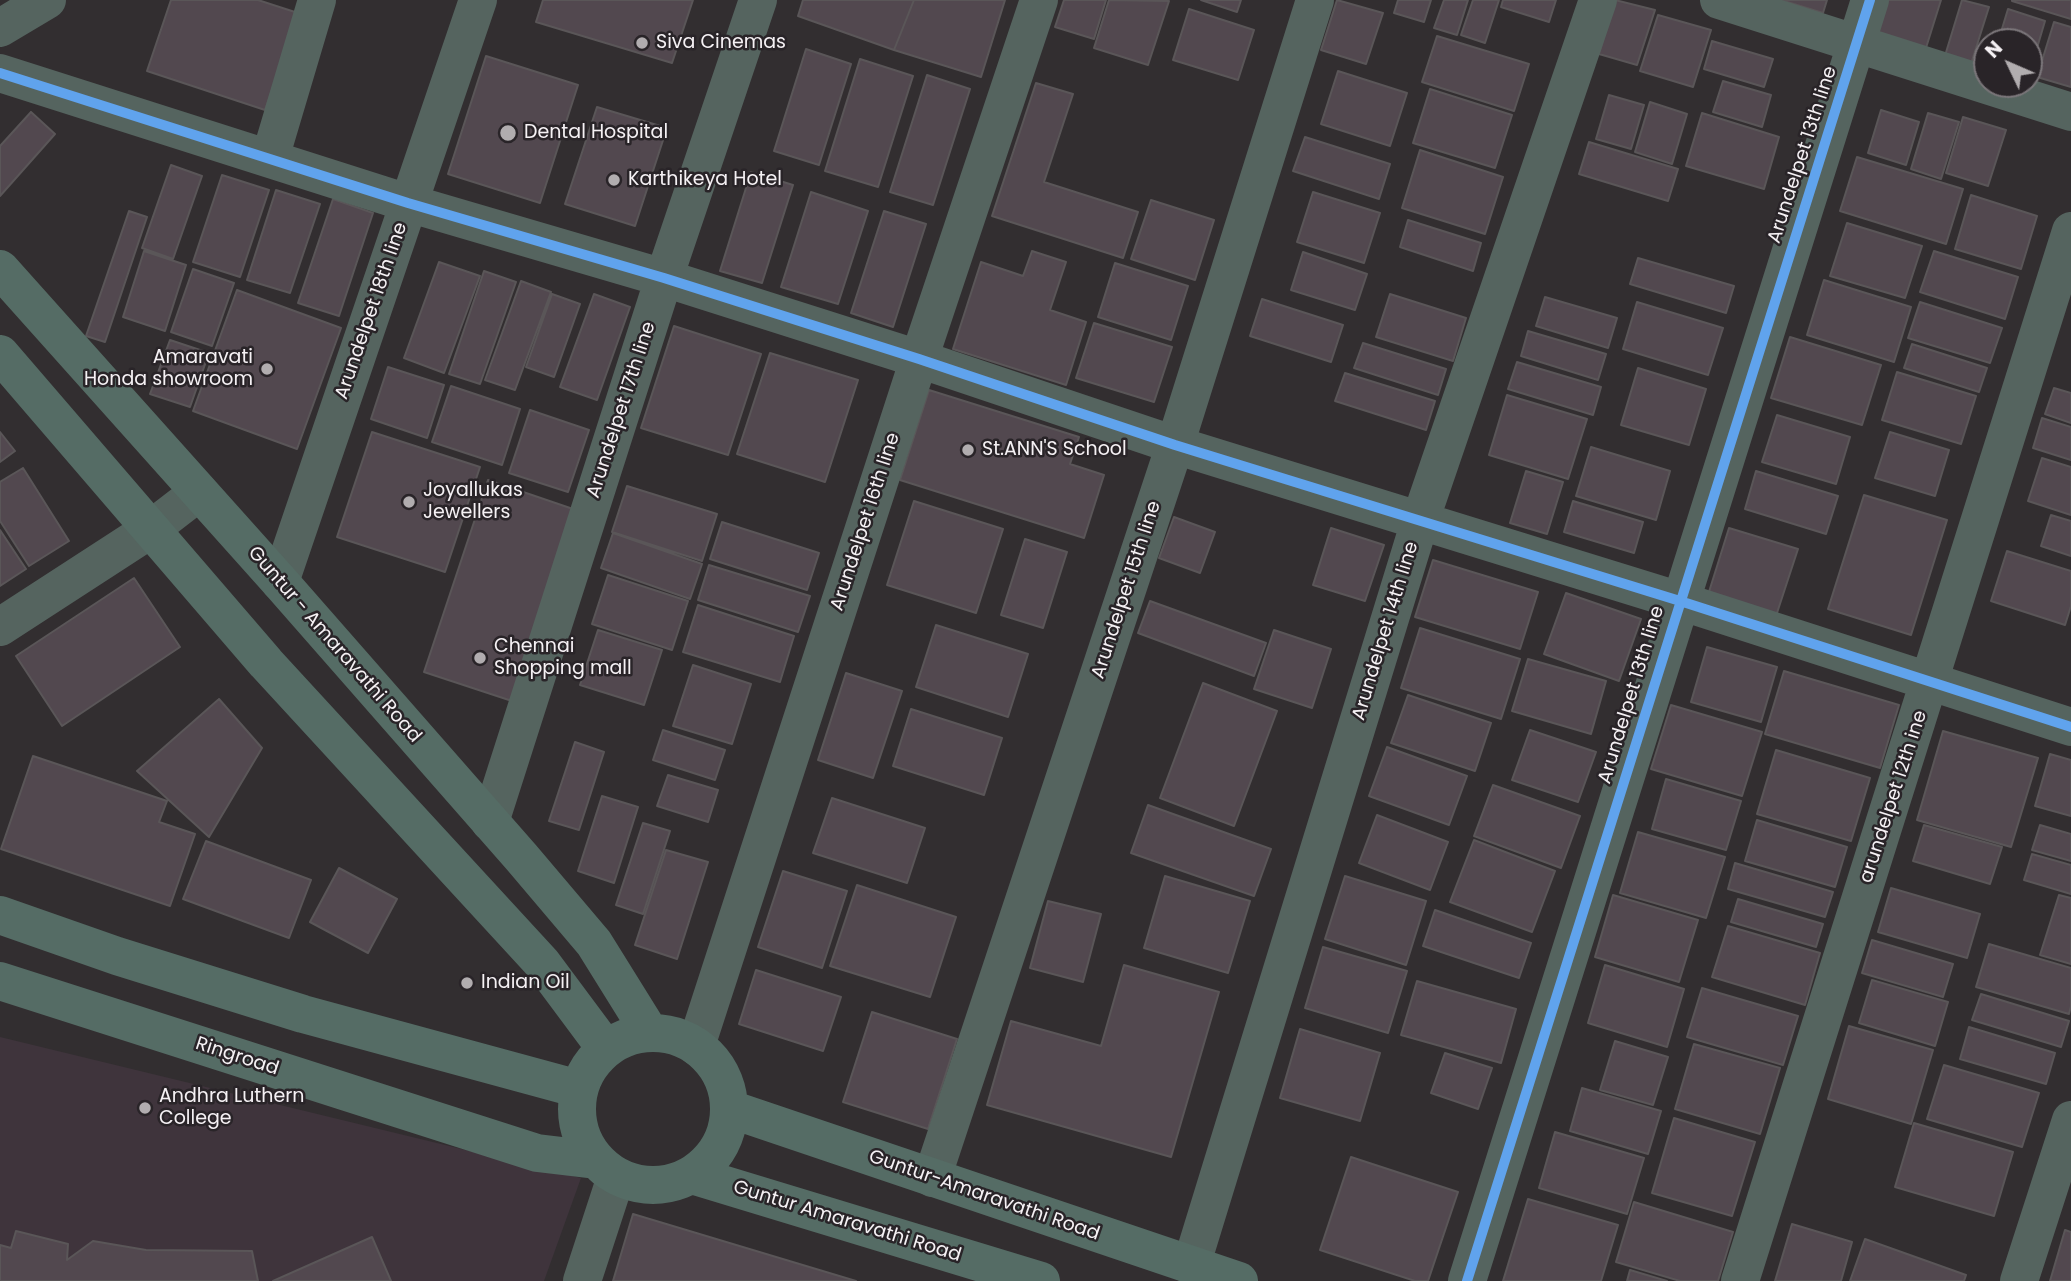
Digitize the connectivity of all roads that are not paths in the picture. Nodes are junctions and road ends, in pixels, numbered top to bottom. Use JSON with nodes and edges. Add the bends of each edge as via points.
{"nodes":[{"id":1,"x":47,"y":0,"type":"edge"},
{"id":2,"x":317,"y":0,"type":"edge"},
{"id":3,"x":478,"y":0,"type":"edge"},
{"id":4,"x":758,"y":0,"type":"edge"},
{"id":5,"x":1039,"y":0,"type":"edge"},
{"id":6,"x":1315,"y":0,"type":"edge"},
{"id":7,"x":1598,"y":0,"type":"edge"},
{"id":8,"x":1720,"y":0,"type":"edge"},
{"id":9,"x":1870,"y":0,"type":"edge"},
{"id":10,"x":0,"y":28,"type":"edge"},
{"id":11,"x":1856,"y":46,"type":"junction"},
{"id":12,"x":0,"y":72,"type":"edge"},
{"id":13,"x":2071,"y":112,"type":"edge"},
{"id":14,"x":270,"y":159,"type":"junction"},
{"id":15,"x":408,"y":203,"type":"junction"},
{"id":16,"x":2071,"y":231,"type":"edge"},
{"id":17,"x":0,"y":269,"type":"edge"},
{"id":18,"x":664,"y":278,"type":"junction"},
{"id":19,"x":0,"y":354,"type":"edge"},
{"id":20,"x":919,"y":359,"type":"junction"},
{"id":21,"x":1175,"y":445,"type":"junction"},
{"id":22,"x":199,"y":492,"type":"junction"},
{"id":23,"x":1420,"y":521,"type":"junction"},
{"id":24,"x":150,"y":529,"type":"junction"},
{"id":25,"x":280,"y":582,"type":"junction"},
{"id":26,"x":1680,"y":601,"type":"junction"},
{"id":27,"x":0,"y":626,"type":"edge"},
{"id":28,"x":1931,"y":682,"type":"junction"},
{"id":29,"x":2071,"y":727,"type":"edge"},
{"id":30,"x":490,"y":822,"type":"junction"},
{"id":31,"x":0,"y":915,"type":"edge"},
{"id":32,"x":0,"y":981,"type":"edge"},
{"id":33,"x":650,"y":1033,"type":"junction"},
{"id":34,"x":696,"y":1046,"type":"junction"},
{"id":35,"x":606,"y":1049,"type":"junction"},
{"id":36,"x":579,"y":1089,"type":"junction"},
{"id":37,"x":730,"y":1109,"type":"junction"},
{"id":38,"x":2071,"y":1120,"type":"edge"},
{"id":39,"x":606,"y":1168,"type":"junction"},
{"id":40,"x":692,"y":1175,"type":"junction"},
{"id":41,"x":932,"y":1178,"type":"junction"},
{"id":42,"x":1191,"y":1266,"type":"junction"},
{"id":43,"x":582,"y":1281,"type":"edge"},
{"id":44,"x":1041,"y":1281,"type":"edge"},
{"id":45,"x":1239,"y":1281,"type":"edge"},
{"id":46,"x":1467,"y":1281,"type":"edge"},
{"id":47,"x":1740,"y":1281,"type":"edge"},
{"id":48,"x":2019,"y":1281,"type":"edge"}],
"edges":[{"from":1,"to":10,"type":"street"},
{"from":2,"to":14,"type":"street"},
{"from":3,"to":15,"type":"street","name":"Arundelpet 18th line"},
{"from":4,"to":18,"type":"street","name":"Arundelpet 17th line"},
{"from":5,"to":20,"type":"street","name":"Arundelpet 16th line"},
{"from":6,"to":21,"type":"street","name":"Arundelpet 15th line"},
{"from":7,"to":23,"type":"street","name":"Arundelpet 14th line"},
{"from":8,"to":11,"type":"street"},
{"from":9,"to":11,"type":"street","name":"Arundelpet 13th line"},
{"from":11,"to":13,"type":"street"},
{"from":11,"to":26,"type":"street","name":"Arundelpet 13th line"},
{"from":12,"to":14,"type":"street"},
{"from":14,"to":15,"type":"street"},
{"from":15,"to":18,"type":"street"},
{"from":15,"to":25,"type":"street","name":"Arundelpet 18th line"},
{"from":16,"to":28,"type":"street","name":"arundelpet 12th ine"},
{"from":17,"to":22,"type":"main road","name":"Guntur - Amaravathi Road"},
{"from":18,"to":20,"type":"street"},
{"from":18,"to":30,"type":"street","name":"Arundelpet 17th line"},
{"from":19,"to":24,"type":"main road"},
{"from":20,"to":21,"type":"street"},
{"from":20,"to":34,"type":"street","name":"Arundelpet 16th line"},
{"from":21,"to":23,"type":"street"},
{"from":21,"to":41,"type":"street","name":"Arundelpet 15th line"},
{"from":22,"to":24,"type":"street"},
{"from":22,"to":25,"type":"main road","name":"Guntur - Amaravathi Road"},
{"from":23,"to":26,"type":"street"},
{"from":23,"to":42,"type":"street","name":"Arundelpet 14th line"},
{"from":24,"to":27,"type":"street"},
{"from":24,"to":35,"type":"main road","via":[[266,663],[542,963]]},
{"from":25,"to":30,"type":"main road","name":"Guntur - Amaravathi Road"},
{"from":26,"to":28,"type":"street"},
{"from":26,"to":46,"type":"street","name":"Arundelpet 13th line"},
{"from":28,"to":29,"type":"street"},
{"from":28,"to":47,"type":"street","name":"arundelpet 12th ine"},
{"from":30,"to":33,"type":"main road","name":"Guntur - Amaravathi Road","via":[[594,943]]},
{"from":31,"to":36,"type":"main road","via":[[117,957],[303,1014]]},
{"from":32,"to":39,"type":"main road","name":"Ringroad","via":[[537,1153]]},
{"from":33,"to":34,"type":"main road","via":[[674,1036]]},
{"from":33,"to":35,"type":"main road"},
{"from":34,"to":37,"type":"main road","via":[[713,1062],[725,1083]]},
{"from":35,"to":36,"type":"main road","via":[[589,1067]]},
{"from":36,"to":39,"type":"main road","via":[[576,1112],[582,1138]]},
{"from":37,"to":40,"type":"main road","via":[[712,1158]]},
{"from":37,"to":41,"type":"main road","name":"Guntur-Amaravathi Road"},
{"from":38,"to":48,"type":"street"},
{"from":39,"to":40,"type":"main road","via":[[641,1185],[667,1184]]},
{"from":39,"to":43,"type":"street"},
{"from":40,"to":44,"type":"main road","name":"Guntur Amaravathi Road"},
{"from":41,"to":42,"type":"main road","name":"Guntur-Amaravathi Road"},
{"from":42,"to":45,"type":"main road","name":"Guntur-Amaravathi Road"}]}
